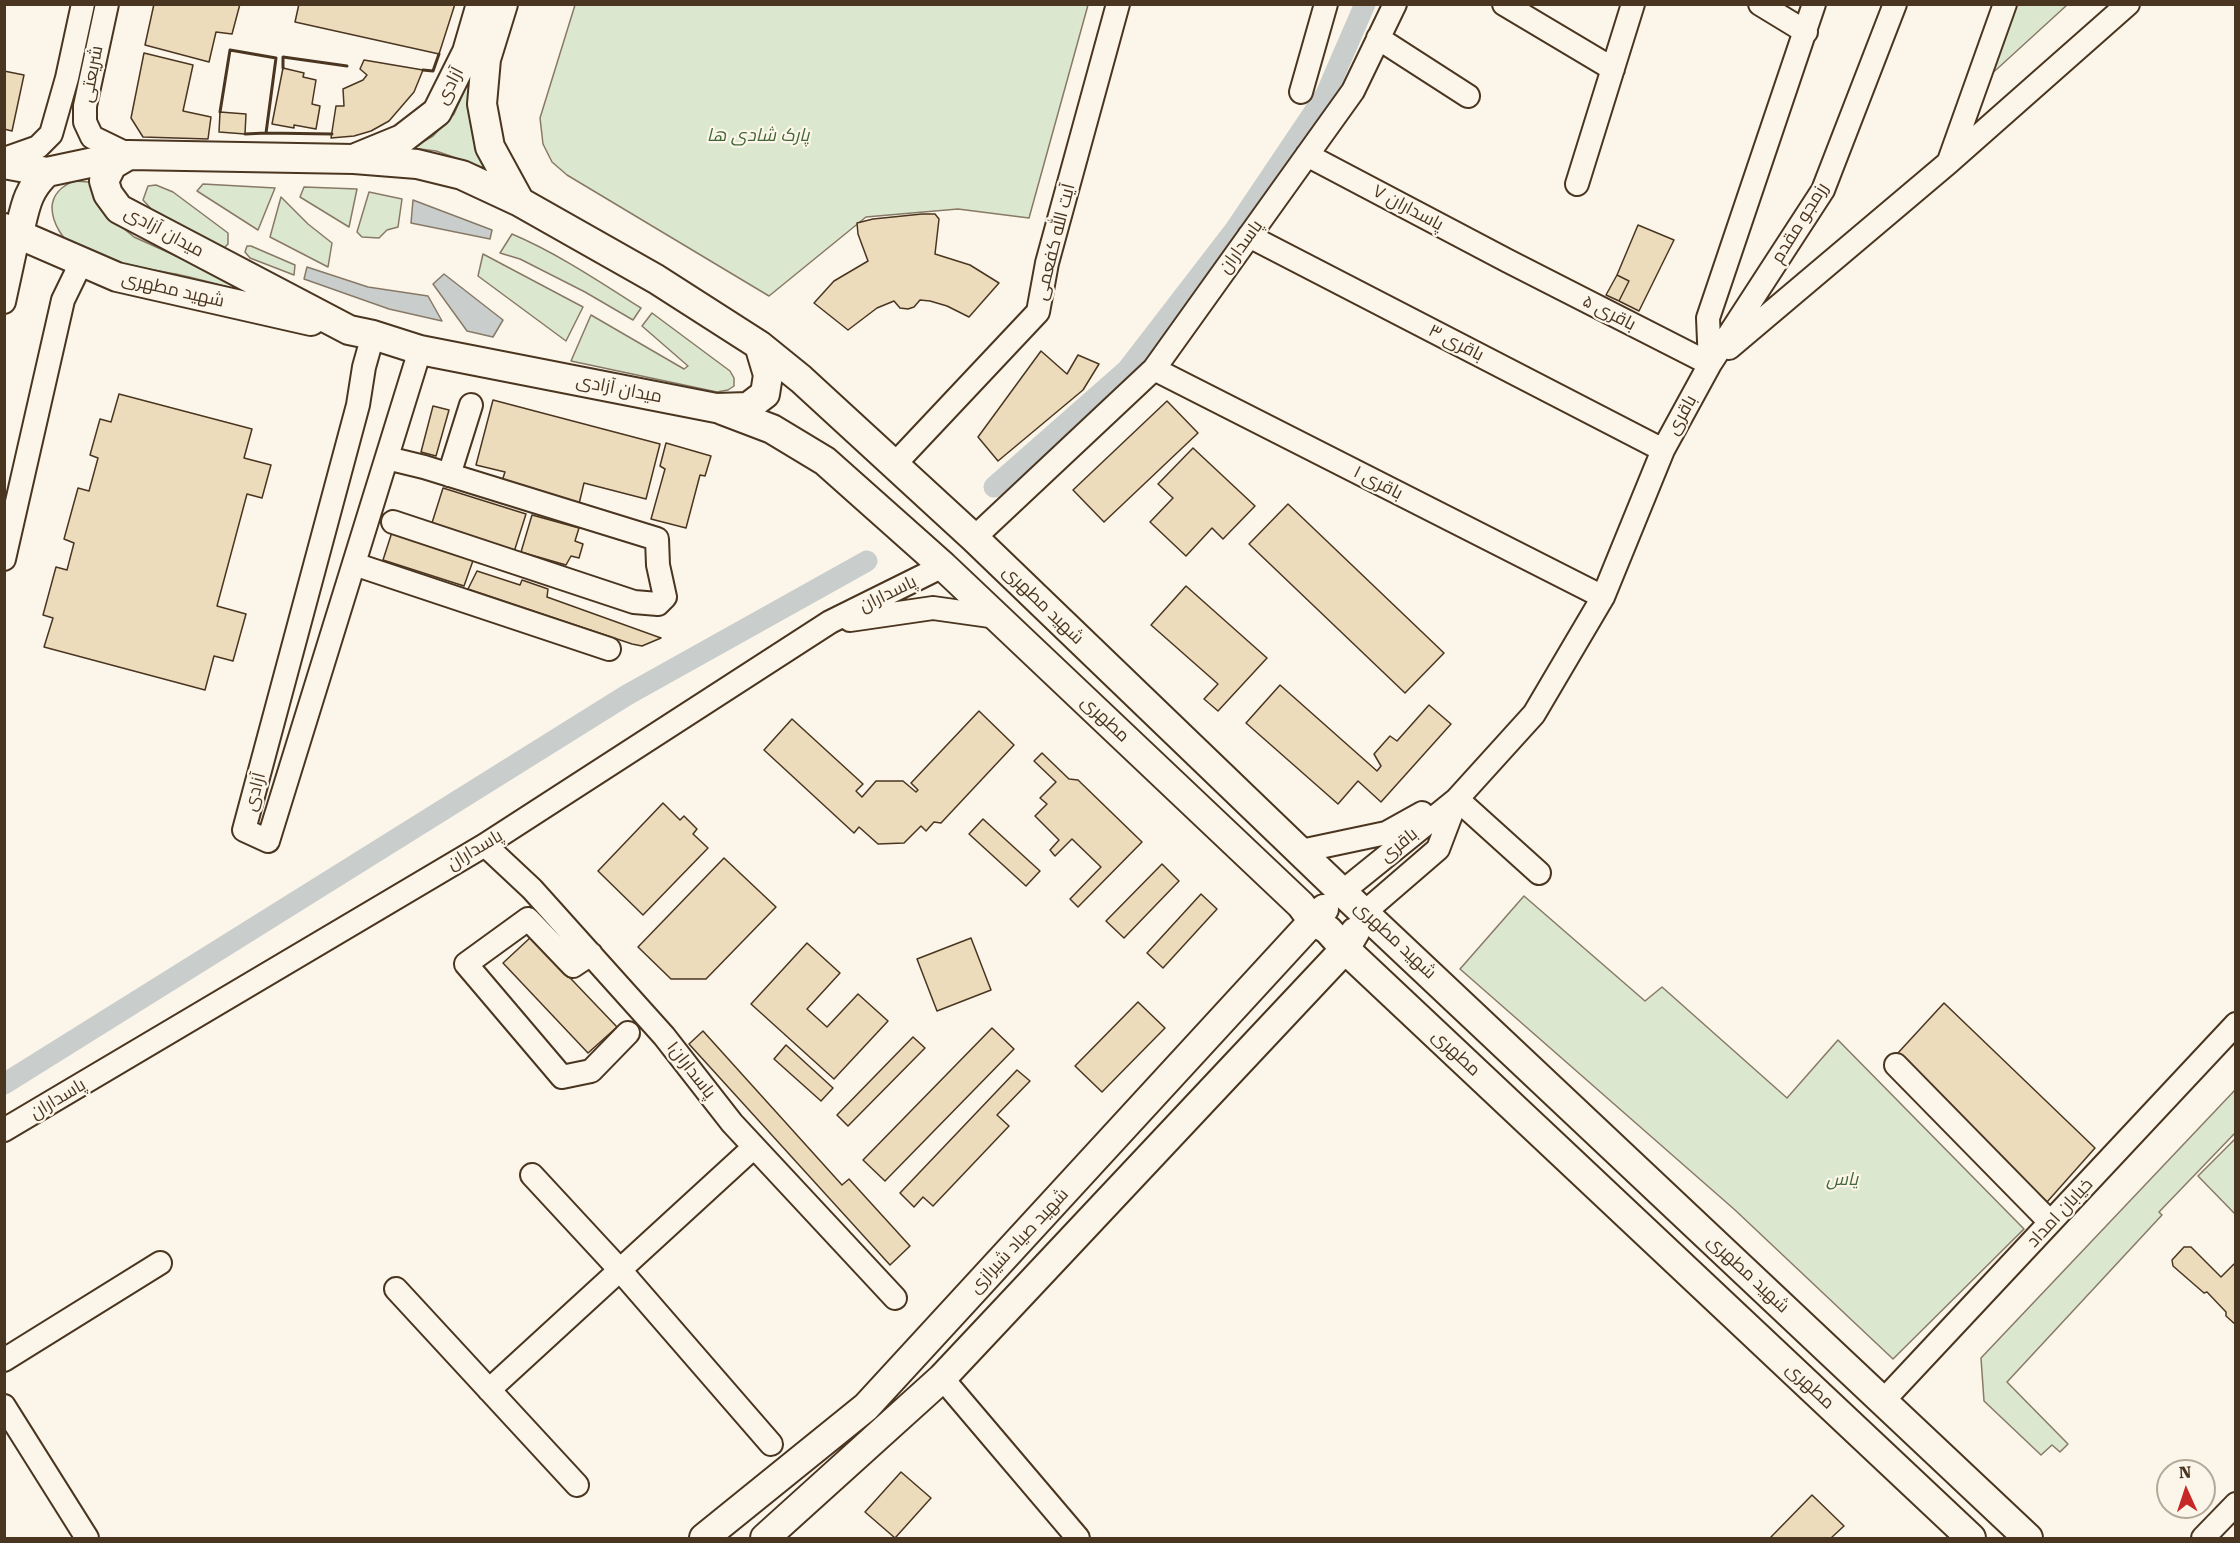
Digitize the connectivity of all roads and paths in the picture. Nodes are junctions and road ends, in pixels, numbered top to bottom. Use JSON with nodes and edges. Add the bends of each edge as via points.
{"nodes":[{"id":1,"x":83,"y":4,"type":"edge"},
{"id":2,"x":107,"y":4,"type":"edge"},
{"id":3,"x":481,"y":4,"type":"edge"},
{"id":4,"x":503,"y":4,"type":"edge"},
{"id":5,"x":1118,"y":4,"type":"edge"},
{"id":6,"x":1326,"y":4,"type":"edge"},
{"id":7,"x":1395,"y":4,"type":"edge"},
{"id":8,"x":1504,"y":4,"type":"edge"},
{"id":9,"x":1634,"y":4,"type":"edge"},
{"id":10,"x":1760,"y":4,"type":"edge"},
{"id":11,"x":1814,"y":4,"type":"edge"},
{"id":12,"x":1894,"y":4,"type":"edge"},
{"id":13,"x":2005,"y":4,"type":"edge"},
{"id":14,"x":2128,"y":4,"type":"edge"},
{"id":15,"x":1806,"y":32,"type":"junction"},
{"id":16,"x":1378,"y":38,"type":"junction"},
{"id":17,"x":1613,"y":69,"type":"junction"},
{"id":18,"x":1301,"y":92,"type":"dead end"},
{"id":19,"x":1468,"y":96,"type":"dead end"},
{"id":20,"x":129,"y":155,"type":"junction"},
{"id":21,"x":1307,"y":155,"type":"junction"},
{"id":22,"x":4,"y":159,"type":"edge"},
{"id":23,"x":354,"y":159,"type":"junction"},
{"id":24,"x":1948,"y":163,"type":"junction"},
{"id":25,"x":4,"y":164,"type":"edge"},
{"id":26,"x":47,"y":172,"type":"junction"},
{"id":27,"x":1577,"y":184,"type":"dead end"},
{"id":28,"x":520,"y":202,"type":"junction"},
{"id":29,"x":12,"y":231,"type":"edge"},
{"id":30,"x":1249,"y":236,"type":"junction"},
{"id":31,"x":1508,"y":261,"type":"joint"},
{"id":32,"x":81,"y":263,"type":"junction"},
{"id":33,"x":4,"y":302,"type":"edge"},
{"id":34,"x":361,"y":332,"type":"junction"},
{"id":35,"x":759,"y":345,"type":"junction"},
{"id":36,"x":420,"y":350,"type":"junction"},
{"id":37,"x":1710,"y":364,"type":"junction"},
{"id":38,"x":1154,"y":369,"type":"junction"},
{"id":39,"x":471,"y":405,"type":"dead end"},
{"id":40,"x":716,"y":408,"type":"junction"},
{"id":41,"x":1663,"y":450,"type":"junction"},
{"id":42,"x":387,"y":458,"type":"junction"},
{"id":43,"x":894,"y":465,"type":"junction"},
{"id":44,"x":448,"y":475,"type":"junction"},
{"id":45,"x":393,"y":522,"type":"dead end"},
{"id":46,"x":974,"y":538,"type":"junction"},
{"id":47,"x":4,"y":559,"type":"edge"},
{"id":48,"x":354,"y":564,"type":"junction"},
{"id":49,"x":943,"y":566,"type":"junction"},
{"id":50,"x":1603,"y":597,"type":"junction"},
{"id":51,"x":997,"y":617,"type":"junction"},
{"id":52,"x":830,"y":622,"type":"junction"},
{"id":53,"x":609,"y":649,"type":"dead end"},
{"id":54,"x":1461,"y":793,"type":"junction"},
{"id":55,"x":485,"y":844,"type":"junction"},
{"id":56,"x":1301,"y":851,"type":"junction"},
{"id":57,"x":1539,"y":873,"type":"dead end"},
{"id":58,"x":1342,"y":891,"type":"junction"},
{"id":59,"x":1365,"y":912,"type":"junction"},
{"id":60,"x":1312,"y":920,"type":"junction"},
{"id":61,"x":1345,"y":949,"type":"junction"},
{"id":62,"x":591,"y":954,"type":"junction"},
{"id":63,"x":2235,"y":1024,"type":"edge"},
{"id":64,"x":628,"y":1033,"type":"dead end"},
{"id":65,"x":1896,"y":1065,"type":"dead end"},
{"id":66,"x":4,"y":1130,"type":"edge"},
{"id":67,"x":754,"y":1148,"type":"junction"},
{"id":68,"x":532,"y":1175,"type":"dead end"},
{"id":69,"x":2050,"y":1222,"type":"junction"},
{"id":70,"x":160,"y":1263,"type":"dead end"},
{"id":71,"x":620,"y":1270,"type":"junction"},
{"id":72,"x":396,"y":1289,"type":"dead end"},
{"id":73,"x":895,"y":1298,"type":"dead end"},
{"id":74,"x":4,"y":1360,"type":"edge"},
{"id":75,"x":942,"y":1378,"type":"junction"},
{"id":76,"x":489,"y":1389,"type":"junction"},
{"id":77,"x":1879,"y":1397,"type":"junction"},
{"id":78,"x":4,"y":1406,"type":"edge"},
{"id":79,"x":1848,"y":1422,"type":"junction"},
{"id":80,"x":771,"y":1444,"type":"dead end"},
{"id":81,"x":577,"y":1485,"type":"dead end"},
{"id":82,"x":2235,"y":1504,"type":"edge"},
{"id":83,"x":87,"y":1539,"type":"edge"},
{"id":84,"x":704,"y":1539,"type":"edge"},
{"id":85,"x":765,"y":1539,"type":"edge"},
{"id":86,"x":1078,"y":1539,"type":"edge"},
{"id":87,"x":1971,"y":1539,"type":"edge"},
{"id":88,"x":2028,"y":1539,"type":"edge"},
{"id":89,"x":2203,"y":1539,"type":"edge"}],
"edges":[{"from":1,"to":22,"type":"street","via":[[51,134],[38,147]]},
{"from":2,"to":20,"type":"street","name":"شریعتی","via":[[88,86],[85,122],[92,137]]},
{"from":3,"to":23,"type":"main road","name":"آزادی","via":[[467,52],[437,112],[402,139]]},
{"from":4,"to":28,"type":"main road","name":"آزادی","via":[[486,59],[482,104],[490,147]]},
{"from":5,"to":43,"type":"street","name":"آیت الله کفعمی","via":[[1047,263],[1038,312]]},
{"from":6,"to":18,"type":"street"},
{"from":7,"to":16,"type":"street","name":"پاسداران"},
{"from":8,"to":17,"type":"street"},
{"from":9,"to":17,"type":"street"},
{"from":10,"to":15,"type":"street"},
{"from":11,"to":15,"type":"street"},
{"from":12,"to":37,"type":"street","name":"رزمجو مقدم","via":[[1823,190]]},
{"from":13,"to":24,"type":"street"},
{"from":14,"to":24,"type":"street"},
{"from":15,"to":37,"type":"street","via":[[1708,318]]},
{"from":16,"to":19,"type":"street"},
{"from":16,"to":21,"type":"street","name":"پاسداران","via":[[1353,91]]},
{"from":17,"to":27,"type":"street"},
{"from":20,"to":23,"type":"main road"},
{"from":20,"to":26,"type":"main road"},
{"from":20,"to":34,"type":"main road","name":"میدان آزادی","via":[[112,165],[104,181],[119,209]]},
{"from":21,"to":30,"type":"street","name":"پاسداران"},
{"from":21,"to":31,"type":"street","name":"پاسداران ۷"},
{"from":23,"to":28,"type":"main road","via":[[417,164],[462,175]]},
{"from":24,"to":37,"type":"street"},
{"from":25,"to":26,"type":"main road"},
{"from":26,"to":29,"type":"main road","via":[[35,183]]},
{"from":28,"to":35,"type":"main road","via":[[656,279]]},
{"from":29,"to":32,"type":"main road","name":"شهید مطهری"},
{"from":29,"to":33,"type":"street"},
{"from":30,"to":38,"type":"street","name":"پاسداران"},
{"from":30,"to":41,"type":"street","name":"باقری ۳"},
{"from":31,"to":37,"type":"street","name":"باقری ۵"},
{"from":32,"to":34,"type":"main road","name":"شهید مطهری","via":[[117,277]]},
{"from":32,"to":47,"type":"street","via":[[63,300]]},
{"from":34,"to":36,"type":"main road","name":"میدان آزادی"},
{"from":34,"to":48,"type":"street","name":"آزادی","via":[[364,367],[355,416],[244,830],[268,842]]},
{"from":35,"to":40,"type":"main road","name":"میدان آزادی","via":[[768,375],[765,394],[748,407]]},
{"from":35,"to":43,"type":"main road","name":"شهید مطهری"},
{"from":36,"to":40,"type":"main road","name":"میدان آزادی"},
{"from":36,"to":42,"type":"street","name":"آزادی"},
{"from":37,"to":41,"type":"street","name":"باقری"},
{"from":38,"to":46,"type":"street","name":"پاسداران"},
{"from":38,"to":50,"type":"street","name":"باقری ۱"},
{"from":39,"to":44,"type":"street"},
{"from":40,"to":49,"type":"main road","via":[[772,429],[825,461]]},
{"from":41,"to":50,"type":"street","name":"باقری"},
{"from":42,"to":44,"type":"street"},
{"from":42,"to":48,"type":"street","name":"آزادی"},
{"from":43,"to":46,"type":"main road","name":"شهید مطهری"},
{"from":44,"to":45,"type":"street","via":[[657,539],[665,597],[658,604],[634,602]]},
{"from":46,"to":49,"type":"main road"},
{"from":46,"to":56,"type":"main road","name":"شهید مطهری"},
{"from":48,"to":53,"type":"street"},
{"from":49,"to":51,"type":"main road","name":"مطهری"},
{"from":49,"to":52,"type":"street","name":"پاسداران"},
{"from":50,"to":54,"type":"street","name":"باقری","via":[[1534,714]]},
{"from":51,"to":52,"type":"street","via":[[933,608]]},
{"from":51,"to":60,"type":"main road","name":"مطهری","via":[[1301,905]]},
{"from":52,"to":55,"type":"street","name":"پاسداران"},
{"from":54,"to":56,"type":"street","via":[[1386,833]]},
{"from":54,"to":57,"type":"street"},
{"from":54,"to":58,"type":"street","name":"باقری"},
{"from":54,"to":59,"type":"street","via":[[1437,849]]},
{"from":55,"to":62,"type":"street","name":"پاسداران۱","via":[[519,874]]},
{"from":55,"to":66,"type":"street","name":"پاسداران"},
{"from":56,"to":58,"type":"main road","name":"شهید مطهری"},
{"from":58,"to":59,"type":"main road","name":"شهید مطهری"},
{"from":58,"to":60,"type":"main road","name":"شهید صیاد شیرازی"},
{"from":59,"to":61,"type":"main road","name":"شهید صیاد شیرازی"},
{"from":59,"to":77,"type":"main road","name":"شهید مطهری"},
{"from":60,"to":61,"type":"main road","name":"مطهری","via":[[1328,930]]},
{"from":60,"to":84,"type":"main road","name":"شهید صیاد شیرازی","via":[[866,1407]]},
{"from":61,"to":75,"type":"main road","name":"شهید صیاد شیرازی"},
{"from":61,"to":79,"type":"main road","name":"مطهری"},
{"from":62,"to":64,"type":"street","via":[[573,966],[528,919],[466,964],[562,1077],[591,1071]]},
{"from":62,"to":67,"type":"street","name":"پاسداران۱","via":[[664,1036]]},
{"from":63,"to":69,"type":"street","name":"خیابان امداد"},
{"from":65,"to":69,"type":"street"},
{"from":67,"to":71,"type":"street"},
{"from":67,"to":73,"type":"street","name":"پاسداران۱"},
{"from":68,"to":71,"type":"street"},
{"from":69,"to":77,"type":"street","name":"خیابان امداد"},
{"from":70,"to":74,"type":"street"},
{"from":71,"to":76,"type":"street"},
{"from":71,"to":80,"type":"street"},
{"from":72,"to":76,"type":"street"},
{"from":75,"to":85,"type":"main road","name":"شهید صیاد شیرازی"},
{"from":75,"to":86,"type":"street"},
{"from":76,"to":81,"type":"street"},
{"from":77,"to":79,"type":"main road"},
{"from":77,"to":88,"type":"main road","name":"شهید مطهری"},
{"from":78,"to":83,"type":"street"},
{"from":79,"to":87,"type":"main road","name":"مطهری"},
{"from":82,"to":89,"type":"street"}]}
